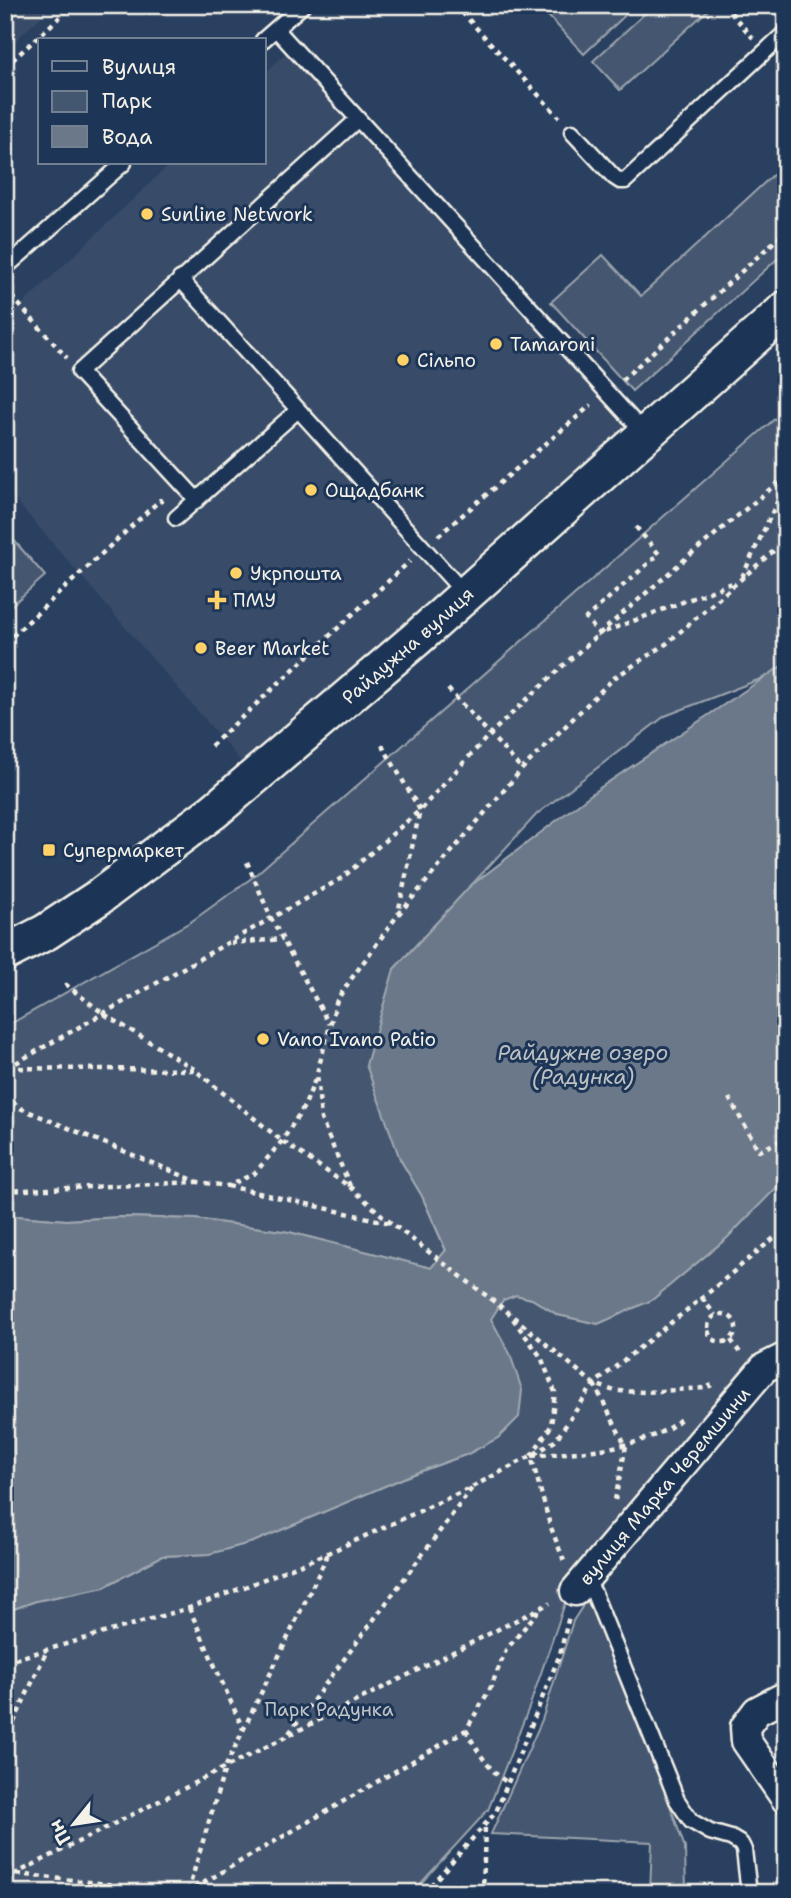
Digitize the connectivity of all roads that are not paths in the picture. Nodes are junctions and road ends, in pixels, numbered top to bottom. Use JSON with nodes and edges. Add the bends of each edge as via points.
{"nodes":[{"id":1,"x":303,"y":5,"type":"edge"},
{"id":2,"x":276,"y":29,"type":"junction"},
{"id":3,"x":786,"y":32,"type":"edge"},
{"id":4,"x":265,"y":38,"type":"edge"},
{"id":5,"x":358,"y":119,"type":"junction"},
{"id":6,"x":572,"y":132,"type":"road end"},
{"id":7,"x":123,"y":164,"type":"edge"},
{"id":8,"x":5,"y":268,"type":"edge"},
{"id":9,"x":180,"y":279,"type":"junction"},
{"id":10,"x":786,"y":309,"type":"edge"},
{"id":11,"x":298,"y":410,"type":"junction"},
{"id":12,"x":645,"y":435,"type":"junction"},
{"id":13,"x":197,"y":500,"type":"junction"},
{"id":14,"x":176,"y":518,"type":"road end"},
{"id":15,"x":466,"y":595,"type":"junction"},
{"id":16,"x":5,"y":953,"type":"edge"},
{"id":17,"x":786,"y":1357,"type":"edge"},
{"id":18,"x":577,"y":1588,"type":"joint"},
{"id":19,"x":786,"y":1696,"type":"edge"},
{"id":20,"x":786,"y":1799,"type":"edge"},
{"id":21,"x":749,"y":1893,"type":"edge"}],
"edges":[{"from":1,"to":2,"type":"lane"},
{"from":2,"to":4,"type":"lane"},
{"from":2,"to":5,"type":"lane"},
{"from":3,"to":6,"type":"lane","via":[[625,181],[614,177]]},
{"from":5,"to":9,"type":"lane"},
{"from":5,"to":12,"type":"lane"},
{"from":7,"to":8,"type":"lane"},
{"from":9,"to":11,"type":"lane"},
{"from":9,"to":13,"type":"lane","via":[[79,372]]},
{"from":10,"to":12,"type":"street","name":"Райдужна вулиця"},
{"from":11,"to":13,"type":"lane"},
{"from":11,"to":15,"type":"lane"},
{"from":12,"to":15,"type":"street","name":"Райдужна вулиця"},
{"from":13,"to":14,"type":"lane"},
{"from":15,"to":16,"type":"street","name":"Райдужна вулиця","via":[[214,811],[99,897]]},
{"from":17,"to":18,"type":"street","name":"вулиця Марка Черемшини","via":[[764,1368]]},
{"from":18,"to":21,"type":"lane","via":[[593,1591],[677,1800],[691,1821],[741,1844]]},
{"from":19,"to":20,"type":"street","via":[[757,1711],[745,1727],[746,1741]]}]}
